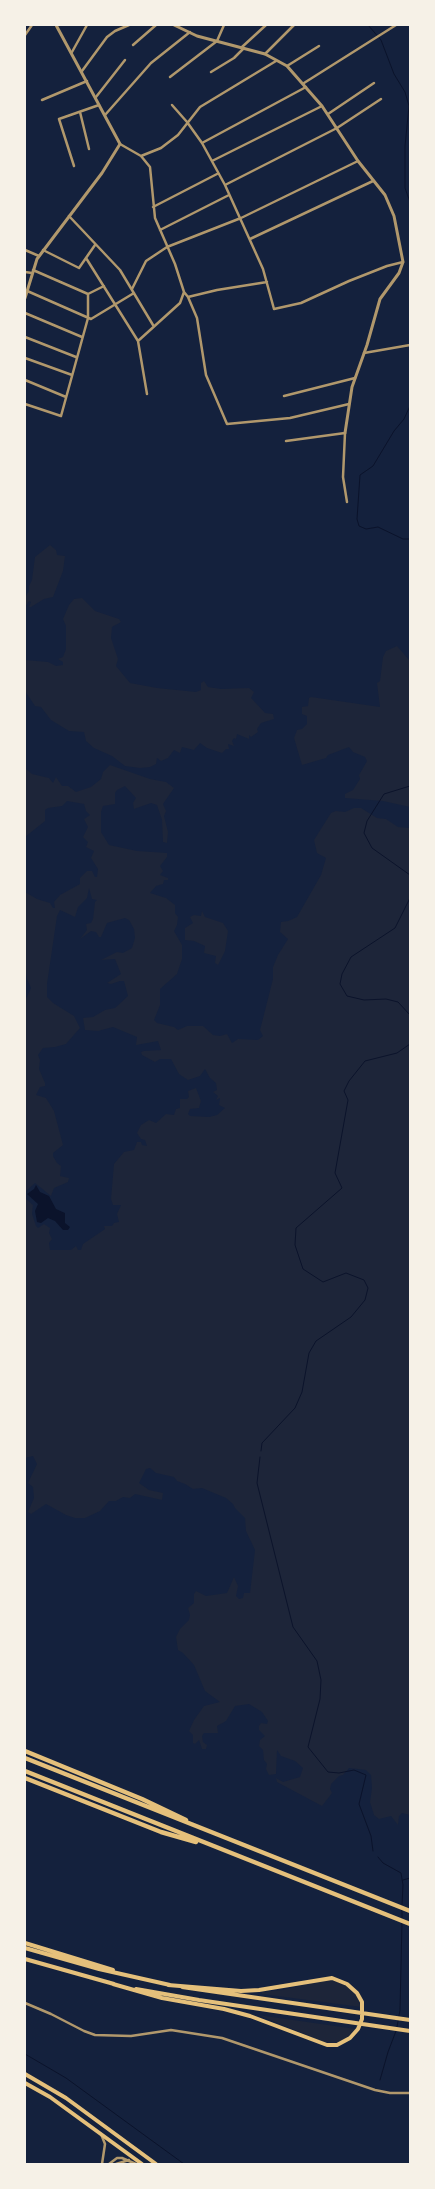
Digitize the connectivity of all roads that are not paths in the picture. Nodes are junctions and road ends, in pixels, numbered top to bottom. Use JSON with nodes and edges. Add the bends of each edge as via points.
{"nodes":[{"id":1,"x":32,"y":25,"type":"edge"},
{"id":2,"x":87,"y":25,"type":"edge"},
{"id":3,"x":129,"y":25,"type":"edge"},
{"id":4,"x":156,"y":25,"type":"edge"},
{"id":5,"x":174,"y":25,"type":"edge"},
{"id":6,"x":224,"y":25,"type":"edge"},
{"id":7,"x":265,"y":25,"type":"edge"},
{"id":8,"x":294,"y":25,"type":"edge"},
{"id":9,"x":396,"y":25,"type":"edge"},
{"id":10,"x":58,"y":26,"type":"edge"},
{"id":11,"x":190,"y":32,"type":"junction"},
{"id":12,"x":25,"y":35,"type":"edge"},
{"id":13,"x":217,"y":41,"type":"junction"},
{"id":14,"x":133,"y":45,"type":"dead end"},
{"id":15,"x":319,"y":46,"type":"dead end"},
{"id":16,"x":244,"y":48,"type":"junction"},
{"id":17,"x":72,"y":52,"type":"junction"},
{"id":18,"x":264,"y":54,"type":"junction"},
{"id":19,"x":125,"y":60,"type":"dead end"},
{"id":20,"x":278,"y":60,"type":"junction"},
{"id":21,"x":287,"y":66,"type":"junction"},
{"id":22,"x":82,"y":71,"type":"junction"},
{"id":23,"x":211,"y":72,"type":"dead end"},
{"id":24,"x":170,"y":77,"type":"dead end"},
{"id":25,"x":87,"y":81,"type":"junction"},
{"id":26,"x":374,"y":83,"type":"dead end"},
{"id":27,"x":306,"y":85,"type":"junction"},
{"id":28,"x":96,"y":97,"type":"junction"},
{"id":29,"x":381,"y":99,"type":"dead end"},
{"id":30,"x":42,"y":100,"type":"dead end"},
{"id":31,"x":100,"y":104,"type":"junction"},
{"id":32,"x":172,"y":106,"type":"dead end"},
{"id":33,"x":322,"y":106,"type":"junction"},
{"id":34,"x":80,"y":111,"type":"junction"},
{"id":35,"x":328,"y":114,"type":"junction"},
{"id":36,"x":105,"y":115,"type":"junction"},
{"id":37,"x":187,"y":122,"type":"junction"},
{"id":38,"x":337,"y":128,"type":"junction"},
{"id":39,"x":120,"y":144,"type":"junction"},
{"id":40,"x":202,"y":144,"type":"junction"},
{"id":41,"x":89,"y":149,"type":"dead end"},
{"id":42,"x":141,"y":156,"type":"junction"},
{"id":43,"x":212,"y":161,"type":"junction"},
{"id":44,"x":358,"y":161,"type":"junction"},
{"id":45,"x":74,"y":166,"type":"dead end"},
{"id":46,"x":217,"y":174,"type":"junction"},
{"id":47,"x":373,"y":181,"type":"junction"},
{"id":48,"x":225,"y":185,"type":"junction"},
{"id":49,"x":229,"y":195,"type":"junction"},
{"id":50,"x":153,"y":207,"type":"junction"},
{"id":51,"x":69,"y":216,"type":"junction"},
{"id":52,"x":240,"y":218,"type":"junction"},
{"id":53,"x":160,"y":230,"type":"junction"},
{"id":54,"x":250,"y":239,"type":"junction"},
{"id":55,"x":95,"y":245,"type":"junction"},
{"id":56,"x":168,"y":247,"type":"junction"},
{"id":57,"x":25,"y":250,"type":"edge"},
{"id":58,"x":44,"y":250,"type":"junction"},
{"id":59,"x":39,"y":256,"type":"junction"},
{"id":60,"x":86,"y":258,"type":"junction"},
{"id":61,"x":403,"y":262,"type":"junction"},
{"id":62,"x":25,"y":272,"type":"edge"},
{"id":63,"x":32,"y":272,"type":"junction"},
{"id":64,"x":267,"y":282,"type":"junction"},
{"id":65,"x":104,"y":286,"type":"junction"},
{"id":66,"x":132,"y":290,"type":"junction"},
{"id":67,"x":26,"y":291,"type":"edge"},
{"id":68,"x":184,"y":292,"type":"junction"},
{"id":69,"x":88,"y":294,"type":"junction"},
{"id":70,"x":134,"y":294,"type":"junction"},
{"id":71,"x":188,"y":297,"type":"junction"},
{"id":72,"x":25,"y":298,"type":"edge"},
{"id":73,"x":115,"y":305,"type":"junction"},
{"id":74,"x":25,"y":313,"type":"edge"},
{"id":75,"x":88,"y":318,"type":"junction"},
{"id":76,"x":153,"y":325,"type":"junction"},
{"id":77,"x":25,"y":337,"type":"edge"},
{"id":78,"x":82,"y":338,"type":"junction"},
{"id":79,"x":138,"y":341,"type":"junction"},
{"id":80,"x":410,"y":345,"type":"edge"},
{"id":81,"x":364,"y":354,"type":"junction"},
{"id":82,"x":76,"y":357,"type":"junction"},
{"id":83,"x":25,"y":358,"type":"edge"},
{"id":84,"x":72,"y":375,"type":"junction"},
{"id":85,"x":355,"y":378,"type":"junction"},
{"id":86,"x":25,"y":380,"type":"edge"},
{"id":87,"x":147,"y":394,"type":"dead end"},
{"id":88,"x":284,"y":396,"type":"dead end"},
{"id":89,"x":66,"y":397,"type":"junction"},
{"id":90,"x":25,"y":404,"type":"edge"},
{"id":91,"x":349,"y":404,"type":"junction"},
{"id":92,"x":345,"y":433,"type":"junction"},
{"id":93,"x":286,"y":441,"type":"dead end"},
{"id":94,"x":347,"y":502,"type":"dead end"},
{"id":95,"x":25,"y":1751,"type":"edge"},
{"id":96,"x":25,"y":1758,"type":"edge"},
{"id":97,"x":25,"y":1771,"type":"edge"},
{"id":98,"x":25,"y":1778,"type":"edge"},
{"id":99,"x":202,"y":1829,"type":"junction"},
{"id":100,"x":207,"y":1844,"type":"junction"},
{"id":101,"x":410,"y":1911,"type":"edge"},
{"id":102,"x":410,"y":1924,"type":"edge"},
{"id":103,"x":25,"y":1943,"type":"edge"},
{"id":104,"x":25,"y":1948,"type":"edge"},
{"id":105,"x":25,"y":1960,"type":"edge"},
{"id":106,"x":139,"y":1979,"type":"junction"},
{"id":107,"x":114,"y":1984,"type":"junction"},
{"id":108,"x":168,"y":1985,"type":"junction"},
{"id":109,"x":25,"y":2002,"type":"edge"},
{"id":110,"x":410,"y":2020,"type":"edge"},
{"id":111,"x":410,"y":2031,"type":"edge"},
{"id":112,"x":25,"y":2074,"type":"edge"},
{"id":113,"x":25,"y":2083,"type":"edge"},
{"id":114,"x":410,"y":2093,"type":"edge"},
{"id":115,"x":100,"y":2133,"type":"junction"},
{"id":116,"x":130,"y":2160,"type":"junction"},
{"id":117,"x":102,"y":2164,"type":"edge"},
{"id":118,"x":109,"y":2164,"type":"edge"},
{"id":119,"x":116,"y":2164,"type":"edge"},
{"id":120,"x":136,"y":2164,"type":"edge"},
{"id":121,"x":142,"y":2164,"type":"edge"},
{"id":122,"x":156,"y":2164,"type":"edge"}],
"edges":[{"from":1,"to":12,"type":"street"},
{"from":2,"to":17,"type":"street"},
{"from":3,"to":22,"type":"street","via":[[107,37]]},
{"from":4,"to":14,"type":"street"},
{"from":5,"to":11,"type":"street"},
{"from":6,"to":13,"type":"street"},
{"from":7,"to":16,"type":"street"},
{"from":8,"to":18,"type":"street"},
{"from":9,"to":27,"type":"street"},
{"from":10,"to":17,"type":"street"},
{"from":11,"to":13,"type":"street"},
{"from":11,"to":36,"type":"street","via":[[152,63]]},
{"from":13,"to":16,"type":"street"},
{"from":13,"to":24,"type":"street"},
{"from":15,"to":21,"type":"street"},
{"from":16,"to":18,"type":"street"},
{"from":16,"to":23,"type":"street"},
{"from":17,"to":22,"type":"street"},
{"from":18,"to":20,"type":"street"},
{"from":19,"to":28,"type":"street"},
{"from":20,"to":21,"type":"street"},
{"from":20,"to":37,"type":"street","via":[[200,107]]},
{"from":21,"to":27,"type":"street"},
{"from":22,"to":25,"type":"street"},
{"from":25,"to":28,"type":"street"},
{"from":25,"to":30,"type":"street"},
{"from":26,"to":35,"type":"street"},
{"from":27,"to":33,"type":"street"},
{"from":27,"to":40,"type":"street"},
{"from":28,"to":31,"type":"street"},
{"from":29,"to":38,"type":"street"},
{"from":31,"to":34,"type":"street"},
{"from":31,"to":36,"type":"street"},
{"from":32,"to":37,"type":"street"},
{"from":33,"to":35,"type":"street"},
{"from":33,"to":43,"type":"street"},
{"from":34,"to":41,"type":"street"},
{"from":34,"to":45,"type":"street","via":[[59,119]]},
{"from":35,"to":38,"type":"street"},
{"from":36,"to":39,"type":"street"},
{"from":37,"to":40,"type":"street"},
{"from":37,"to":42,"type":"street","via":[[178,135],[161,148]]},
{"from":38,"to":44,"type":"street"},
{"from":38,"to":48,"type":"street"},
{"from":39,"to":42,"type":"street"},
{"from":39,"to":51,"type":"street"},
{"from":40,"to":43,"type":"street"},
{"from":42,"to":50,"type":"street","via":[[150,167]]},
{"from":43,"to":46,"type":"street"},
{"from":44,"to":47,"type":"street"},
{"from":44,"to":52,"type":"street"},
{"from":46,"to":48,"type":"street"},
{"from":46,"to":50,"type":"street"},
{"from":47,"to":54,"type":"street"},
{"from":47,"to":61,"type":"street","via":[[386,195],[394,216]]},
{"from":48,"to":49,"type":"street"},
{"from":49,"to":52,"type":"street"},
{"from":49,"to":53,"type":"street"},
{"from":50,"to":53,"type":"street"},
{"from":51,"to":55,"type":"street"},
{"from":51,"to":58,"type":"street"},
{"from":52,"to":54,"type":"street"},
{"from":52,"to":56,"type":"street"},
{"from":53,"to":56,"type":"street"},
{"from":54,"to":64,"type":"street"},
{"from":55,"to":60,"type":"street"},
{"from":55,"to":66,"type":"street","via":[[120,270]]},
{"from":56,"to":66,"type":"street","via":[[146,261]]},
{"from":56,"to":68,"type":"street"},
{"from":57,"to":59,"type":"street"},
{"from":58,"to":59,"type":"street"},
{"from":58,"to":60,"type":"street","via":[[79,268]]},
{"from":59,"to":63,"type":"street"},
{"from":60,"to":65,"type":"street"},
{"from":61,"to":64,"type":"street","via":[[364,275],[301,304],[274,309]]},
{"from":61,"to":81,"type":"street","via":[[380,299]]},
{"from":62,"to":63,"type":"street"},
{"from":63,"to":67,"type":"street"},
{"from":63,"to":69,"type":"street"},
{"from":64,"to":71,"type":"street"},
{"from":65,"to":69,"type":"street"},
{"from":65,"to":73,"type":"street"},
{"from":66,"to":70,"type":"street"},
{"from":67,"to":72,"type":"street"},
{"from":67,"to":75,"type":"street"},
{"from":68,"to":71,"type":"street"},
{"from":68,"to":76,"type":"street","via":[[180,303]]},
{"from":69,"to":75,"type":"street"},
{"from":70,"to":73,"type":"street"},
{"from":70,"to":76,"type":"street"},
{"from":71,"to":91,"type":"street","via":[[197,318],[206,375],[227,424],[290,418]]},
{"from":73,"to":75,"type":"street"},
{"from":73,"to":79,"type":"street"},
{"from":74,"to":78,"type":"street"},
{"from":75,"to":78,"type":"street"},
{"from":76,"to":79,"type":"street"},
{"from":77,"to":82,"type":"street"},
{"from":78,"to":82,"type":"street"},
{"from":79,"to":87,"type":"street"},
{"from":80,"to":81,"type":"street"},
{"from":81,"to":85,"type":"street"},
{"from":82,"to":84,"type":"street"},
{"from":83,"to":84,"type":"street"},
{"from":84,"to":89,"type":"street"},
{"from":85,"to":88,"type":"street"},
{"from":85,"to":91,"type":"street"},
{"from":86,"to":89,"type":"street"},
{"from":89,"to":90,"type":"street","via":[[61,416]]},
{"from":91,"to":92,"type":"street"},
{"from":92,"to":93,"type":"street"},
{"from":92,"to":94,"type":"street","via":[[343,477]]},
{"from":95,"to":99,"type":"highway","via":[[142,1799]]},
{"from":96,"to":99,"type":"highway"},
{"from":97,"to":100,"type":"highway"},
{"from":98,"to":100,"type":"highway","via":[[161,1832]]},
{"from":99,"to":101,"type":"highway"},
{"from":100,"to":102,"type":"highway"},
{"from":103,"to":106,"type":"main road"},
{"from":104,"to":106,"type":"main road"},
{"from":105,"to":107,"type":"main road"},
{"from":106,"to":108,"type":"main road"},
{"from":107,"to":108,"type":"main road","via":[[162,1998],[243,2014],[326,2045],[336,2045],[350,2038],[362,2019],[362,2002],[357,1993],[347,1984],[332,1978],[241,1991]]},
{"from":107,"to":111,"type":"main road","via":[[179,1997]]},
{"from":108,"to":110,"type":"main road"},
{"from":109,"to":114,"type":"street","via":[[95,2035],[130,2036],[171,2030],[222,2038],[375,2090]]},
{"from":112,"to":122,"type":"main road","via":[[56,2092]]},
{"from":113,"to":115,"type":"main road"},
{"from":115,"to":117,"type":"street","via":[[105,2144]]},
{"from":115,"to":121,"type":"main road"},
{"from":116,"to":118,"type":"street","via":[[117,2158]]},
{"from":116,"to":119,"type":"street"},
{"from":116,"to":120,"type":"street"}]}
